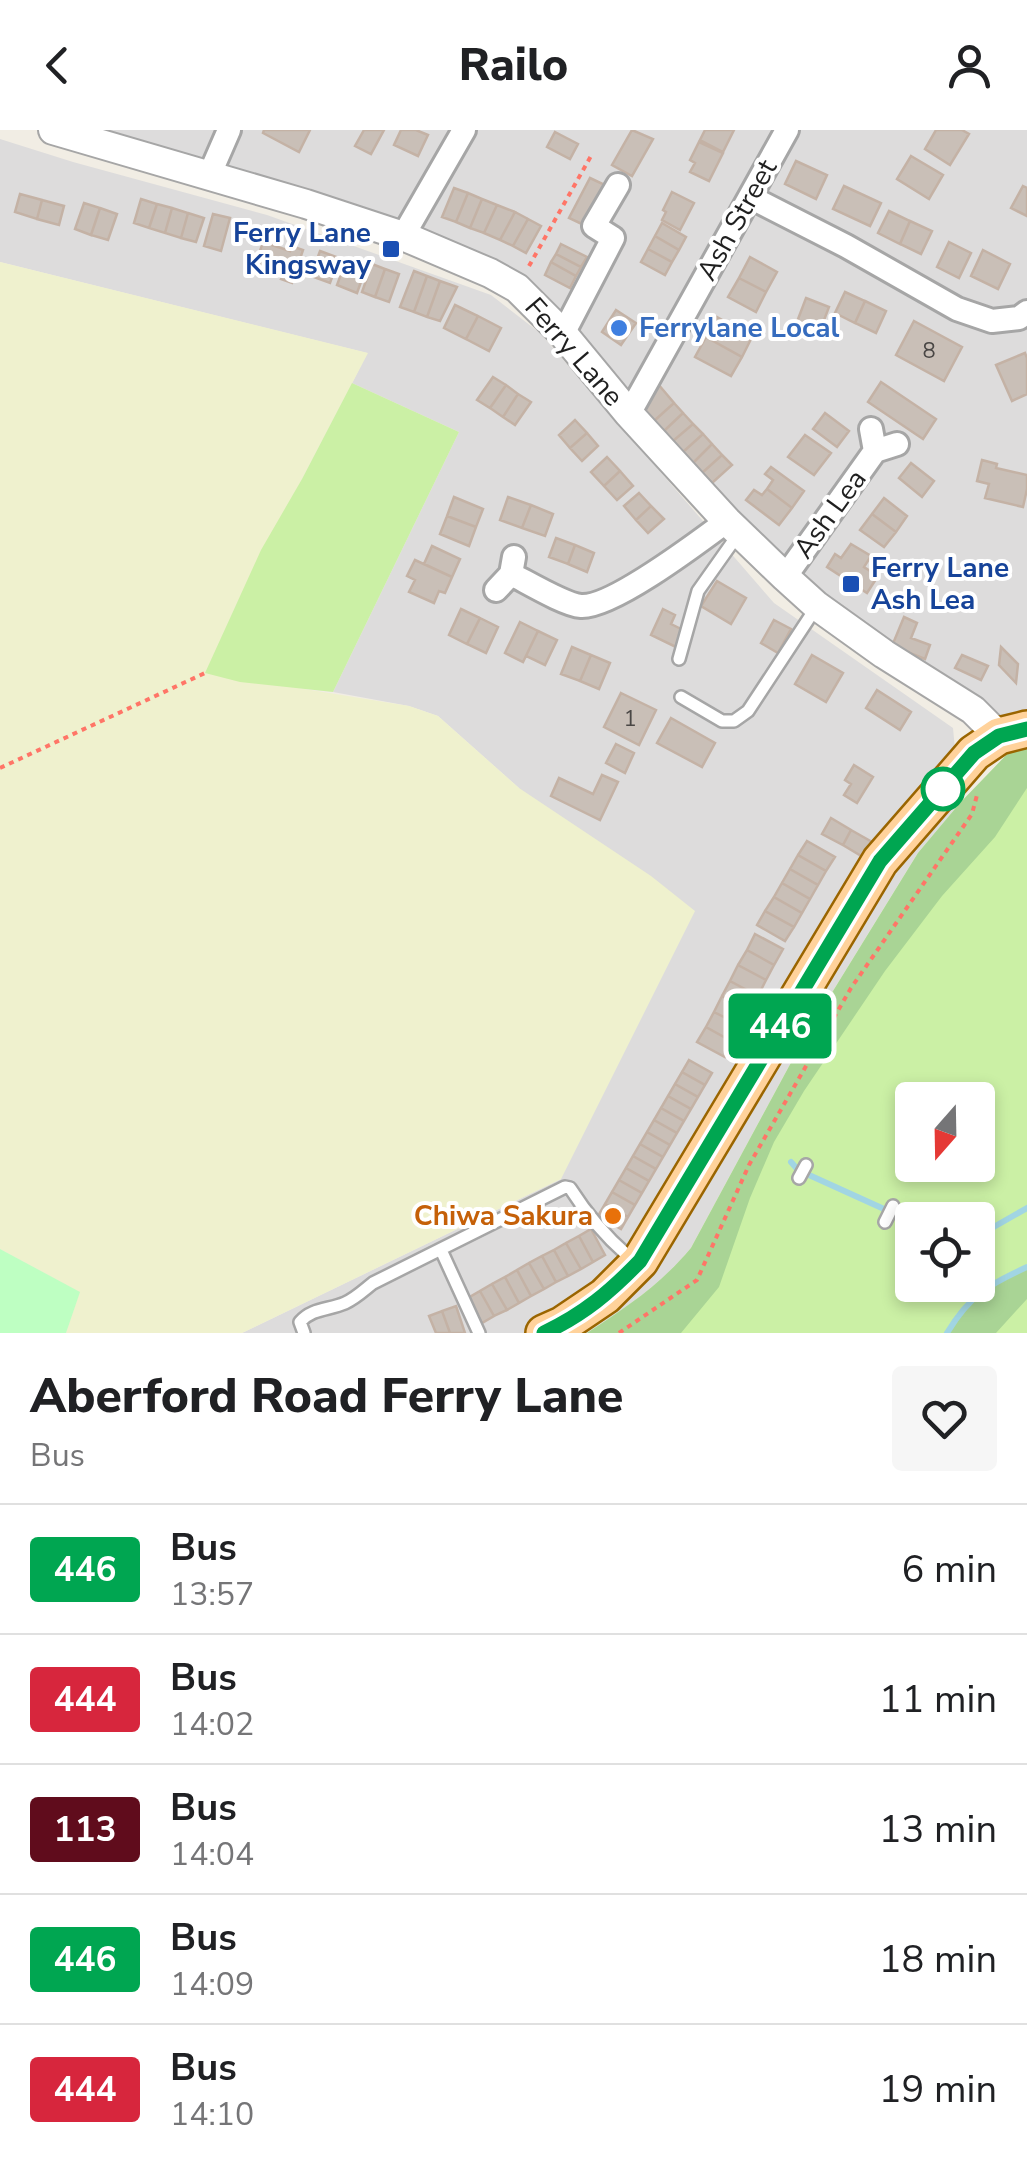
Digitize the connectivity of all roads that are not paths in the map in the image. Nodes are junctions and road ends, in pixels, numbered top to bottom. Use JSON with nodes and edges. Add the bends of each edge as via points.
{"nodes":[{"id":1,"x":53,"y":130,"type":"edge"},
{"id":2,"x":229,"y":130,"type":"edge"},
{"id":3,"x":464,"y":130,"type":"edge"},
{"id":4,"x":787,"y":130,"type":"edge"},
{"id":5,"x":209,"y":176,"type":"junction"},
{"id":6,"x":618,"y":185,"type":"dead end"},
{"id":7,"x":750,"y":197,"type":"junction"},
{"id":8,"x":403,"y":236,"type":"junction"},
{"id":9,"x":1027,"y":312,"type":"edge"},
{"id":10,"x":563,"y":334,"type":"junction"},
{"id":11,"x":629,"y":414,"type":"junction"},
{"id":12,"x":881,"y":441,"type":"dead end"},
{"id":13,"x":733,"y":527,"type":"junction"},
{"id":14,"x":507,"y":573,"type":"dead end"},
{"id":15,"x":784,"y":578,"type":"junction"},
{"id":16,"x":816,"y":606,"type":"junction"},
{"id":17,"x":679,"y":659,"type":"dead end"},
{"id":18,"x":681,"y":696,"type":"dead end"},
{"id":19,"x":1000,"y":739,"type":"edge"},
{"id":20,"x":806,"y":1165,"type":"dead end"},
{"id":21,"x":800,"y":1178,"type":"dead end"},
{"id":22,"x":893,"y":1206,"type":"dead end"},
{"id":23,"x":885,"y":1222,"type":"dead end"},
{"id":24,"x":441,"y":1250,"type":"junction"},
{"id":25,"x":627,"y":1255,"type":"dead end"},
{"id":26,"x":304,"y":1333,"type":"edge"},
{"id":27,"x":479,"y":1333,"type":"edge"},
{"id":28,"x":544,"y":1333,"type":"edge"}],
"edges":[{"from":1,"to":5,"type":"street","name":"Ferry Lane"},
{"from":2,"to":5,"type":"street"},
{"from":3,"to":8,"type":"street"},
{"from":4,"to":7,"type":"street","name":"Ash Street"},
{"from":5,"to":8,"type":"street","name":"Ferry Lane"},
{"from":6,"to":10,"type":"street","via":[[594,226],[613,238]]},
{"from":7,"to":9,"type":"street","via":[[841,256],[956,309],[992,321]]},
{"from":7,"to":11,"type":"street","name":"Ash Street"},
{"from":8,"to":10,"type":"street","name":"Ferry Lane","via":[[516,288]]},
{"from":10,"to":11,"type":"street","name":"Ferry Lane"},
{"from":11,"to":13,"type":"street","name":"Ferry Lane"},
{"from":12,"to":15,"type":"street","name":"Ash Lea"},
{"from":13,"to":14,"type":"street","via":[[594,605],[574,605]]},
{"from":13,"to":15,"type":"street","name":"Ferry Lane"},
{"from":13,"to":17,"type":"lane","via":[[698,591]]},
{"from":15,"to":16,"type":"street","name":"Ferry Lane"},
{"from":16,"to":18,"type":"lane","via":[[748,711],[734,721],[722,721]]},
{"from":16,"to":19,"type":"street","name":"Ferry Lane","via":[[973,710]]},
{"from":19,"to":28,"type":"main road","via":[[880,861],[640,1261],[605,1296]]},
{"from":20,"to":21,"type":"lane"},
{"from":22,"to":23,"type":"lane"},
{"from":24,"to":25,"type":"lane","via":[[565,1187]]},
{"from":24,"to":26,"type":"lane","via":[[349,1301],[302,1318]]},
{"from":24,"to":27,"type":"lane"}]}
